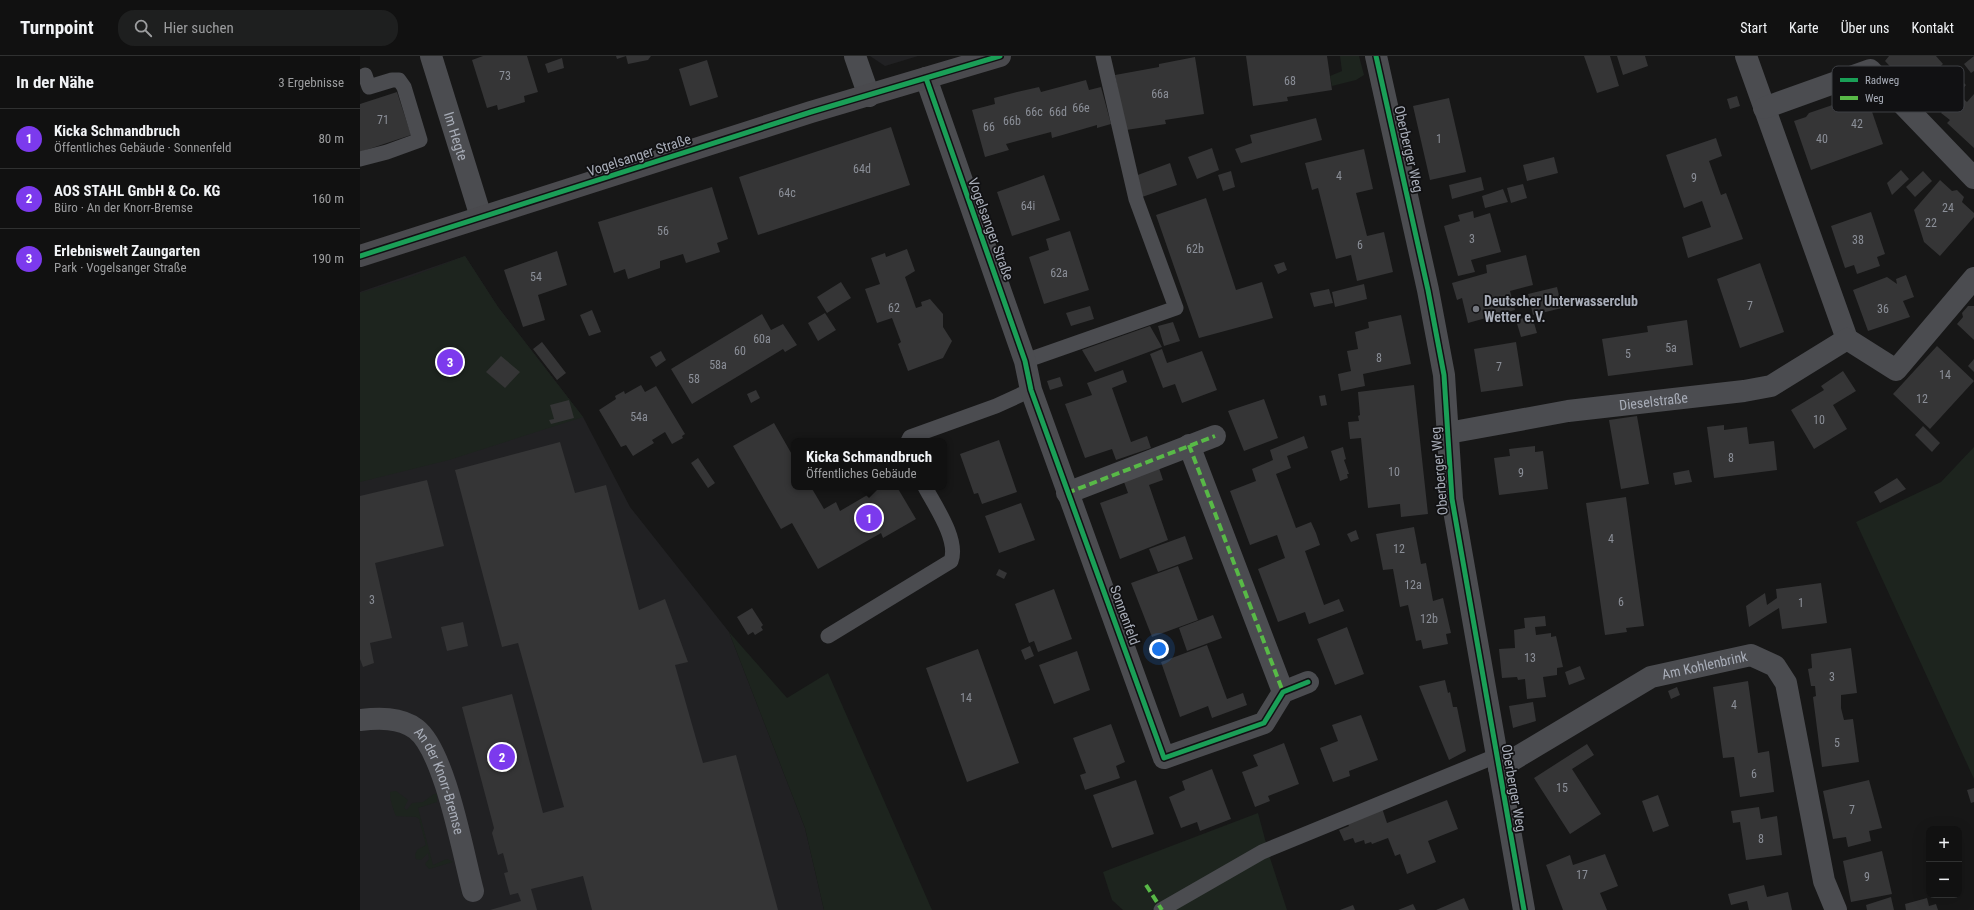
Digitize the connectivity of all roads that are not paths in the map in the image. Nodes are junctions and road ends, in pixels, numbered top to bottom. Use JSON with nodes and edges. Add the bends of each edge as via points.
{"nodes":[{"id":1,"x":431,"y":56,"type":"edge"},
{"id":2,"x":855,"y":56,"type":"edge"},
{"id":3,"x":1000,"y":56,"type":"edge"},
{"id":4,"x":1103,"y":56,"type":"edge"},
{"id":5,"x":1376,"y":56,"type":"edge"},
{"id":6,"x":1746,"y":56,"type":"edge"},
{"id":7,"x":365,"y":76,"type":"dead end"},
{"id":8,"x":926,"y":78,"type":"junction"},
{"id":9,"x":1832,"y":84,"type":"edge"},
{"id":10,"x":869,"y":96,"type":"junction"},
{"id":11,"x":1764,"y":108,"type":"junction"},
{"id":12,"x":1910,"y":112,"type":"edge"},
{"id":13,"x":360,"y":159,"type":"edge"},
{"id":14,"x":1974,"y":178,"type":"edge"},
{"id":15,"x":481,"y":217,"type":"junction"},
{"id":16,"x":360,"y":256,"type":"edge"},
{"id":17,"x":1974,"y":278,"type":"edge"},
{"id":18,"x":1847,"y":339,"type":"junction"},
{"id":19,"x":1025,"y":361,"type":"junction"},
{"id":20,"x":1031,"y":390,"type":"junction"},
{"id":21,"x":1448,"y":433,"type":"junction"},
{"id":22,"x":1215,"y":436,"type":"dead end"},
{"id":23,"x":910,"y":438,"type":"edge"},
{"id":24,"x":1190,"y":445,"type":"junction"},
{"id":25,"x":926,"y":490,"type":"edge"},
{"id":26,"x":1067,"y":493,"type":"junction"},
{"id":27,"x":828,"y":636,"type":"dead end"},
{"id":28,"x":1308,"y":682,"type":"dead end"},
{"id":29,"x":1283,"y":692,"type":"junction"},
{"id":30,"x":360,"y":720,"type":"edge"},
{"id":31,"x":1498,"y":762,"type":"junction"},
{"id":32,"x":473,"y":891,"type":"dead end"},
{"id":33,"x":1161,"y":910,"type":"edge"},
{"id":34,"x":1524,"y":910,"type":"edge"},
{"id":35,"x":1836,"y":910,"type":"edge"}],
"edges":[{"from":1,"to":15,"type":"street","name":"Im Hegte"},
{"from":2,"to":10,"type":"street"},
{"from":3,"to":8,"type":"street","name":"Vogelsanger Straße"},
{"from":4,"to":19,"type":"lane","via":[[1136,199],[1176,308]]},
{"from":5,"to":21,"type":"street","name":"Oberberger Weg","via":[[1434,320],[1444,374]]},
{"from":6,"to":11,"type":"street"},
{"from":7,"to":13,"type":"lane","via":[[369,87],[399,80],[404,86],[420,140]]},
{"from":8,"to":10,"type":"street","name":"Vogelsanger Straße"},
{"from":8,"to":19,"type":"street","name":"Vogelsanger Straße"},
{"from":9,"to":11,"type":"street"},
{"from":10,"to":15,"type":"street","name":"Vogelsanger Straße"},
{"from":11,"to":18,"type":"street"},
{"from":12,"to":14,"type":"street"},
{"from":15,"to":16,"type":"street","name":"Vogelsanger Straße"},
{"from":17,"to":18,"type":"street","via":[[1896,370]]},
{"from":18,"to":21,"type":"street","name":"Dieselstraße","via":[[1771,386],[1568,411]]},
{"from":19,"to":20,"type":"street","name":"Vogelsanger Straße"},
{"from":20,"to":23,"type":"lane"},
{"from":20,"to":26,"type":"street","name":"Sonnenfeld"},
{"from":21,"to":31,"type":"street","name":"Oberberger Weg","via":[[1452,499]]},
{"from":22,"to":24,"type":"street"},
{"from":24,"to":26,"type":"street"},
{"from":24,"to":29,"type":"street"},
{"from":25,"to":27,"type":"lane","via":[[952,541],[954,553],[951,561]]},
{"from":26,"to":29,"type":"street","name":"Sonnenfeld","via":[[1164,758],[1264,723]]},
{"from":28,"to":29,"type":"street"},
{"from":30,"to":32,"type":"street","name":"An der Knorr-Bremse","via":[[383,718],[402,722],[416,729],[430,746],[445,782]]},
{"from":31,"to":33,"type":"lane","via":[[1262,852]]},
{"from":31,"to":34,"type":"street","name":"Oberberger Weg"},
{"from":31,"to":35,"type":"street","name":"Am Kohlenbrink","via":[[1651,677],[1751,655],[1775,666],[1786,683],[1824,881]]}]}
